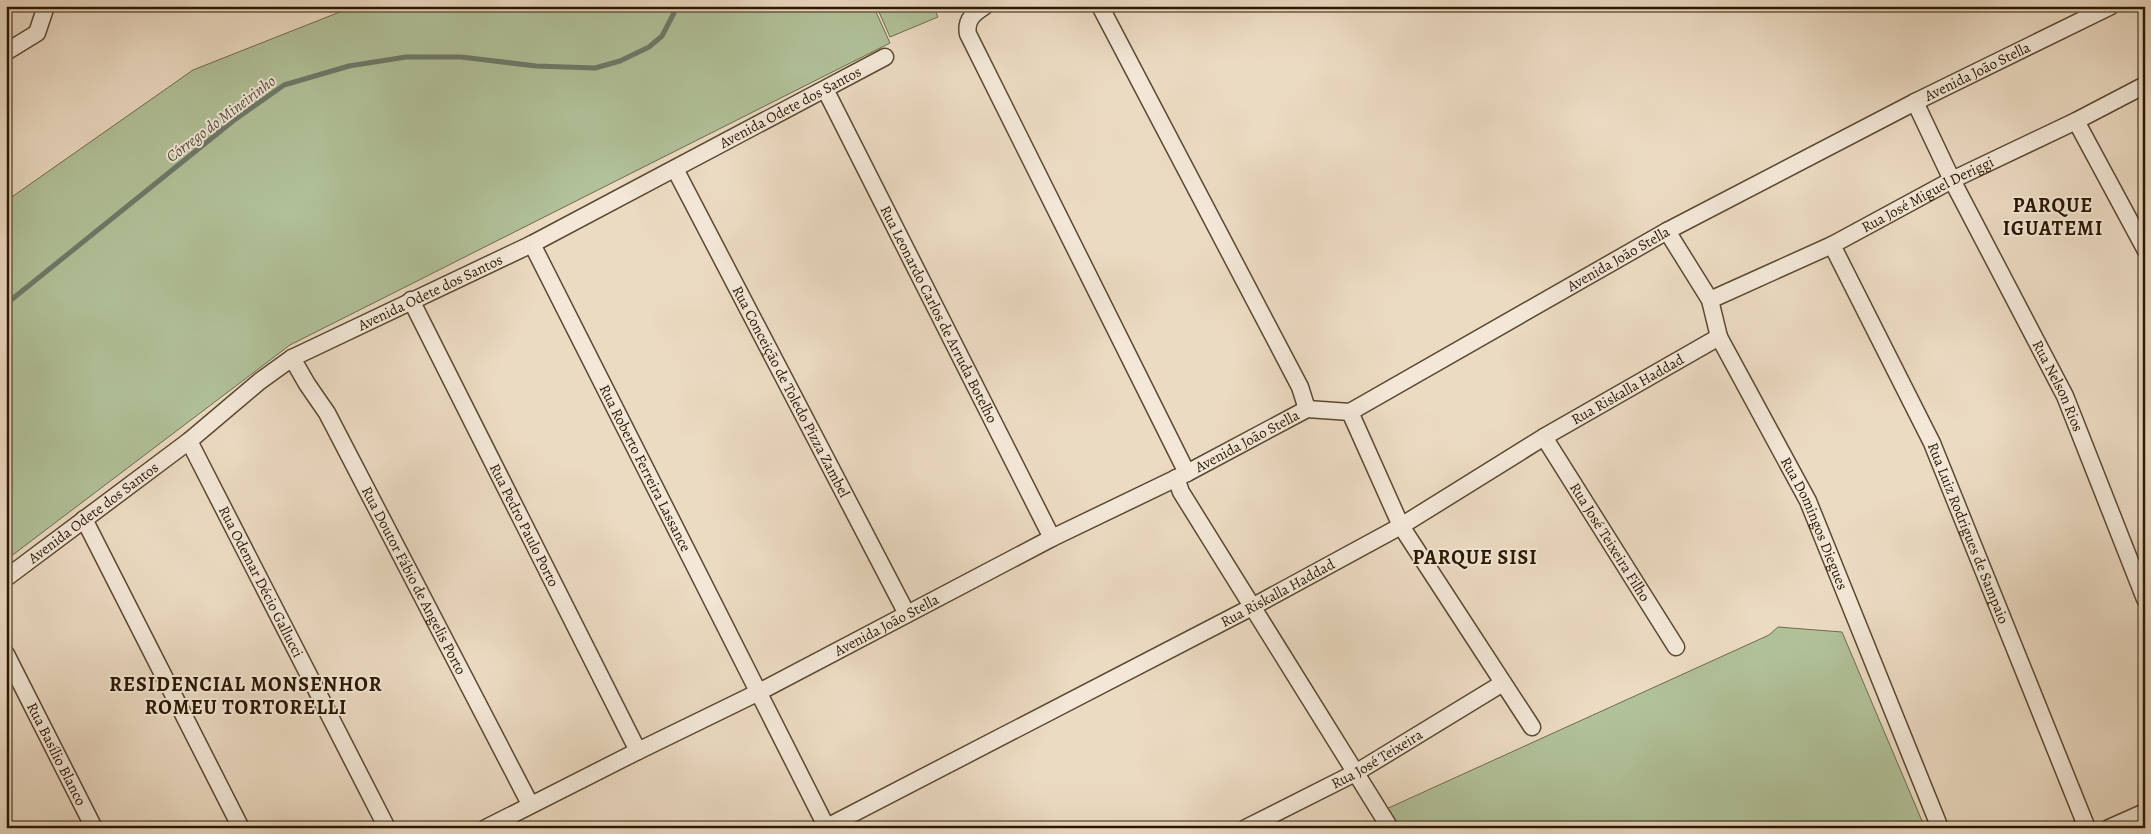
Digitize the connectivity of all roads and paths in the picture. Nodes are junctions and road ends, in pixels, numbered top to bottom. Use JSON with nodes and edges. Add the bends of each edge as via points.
{"nodes":[{"id":1,"x":46,"y":6,"type":"edge"},
{"id":2,"x":985,"y":6,"type":"edge"},
{"id":3,"x":1100,"y":6,"type":"edge"},
{"id":4,"x":2111,"y":6,"type":"edge"},
{"id":5,"x":6,"y":52,"type":"edge"},
{"id":6,"x":885,"y":57,"type":"dead end"},
{"id":7,"x":2145,"y":85,"type":"edge"},
{"id":8,"x":826,"y":90,"type":"junction"},
{"id":9,"x":1915,"y":102,"type":"junction"},
{"id":10,"x":2076,"y":120,"type":"junction"},
{"id":11,"x":675,"y":169,"type":"junction"},
{"id":12,"x":1952,"y":180,"type":"junction"},
{"id":13,"x":1667,"y":231,"type":"junction"},
{"id":14,"x":532,"y":244,"type":"junction"},
{"id":15,"x":1832,"y":245,"type":"junction"},
{"id":16,"x":2145,"y":249,"type":"edge"},
{"id":17,"x":410,"y":300,"type":"junction"},
{"id":18,"x":1710,"y":300,"type":"junction"},
{"id":19,"x":1719,"y":336,"type":"junction"},
{"id":20,"x":292,"y":358,"type":"junction"},
{"id":21,"x":1307,"y":409,"type":"junction"},
{"id":22,"x":1350,"y":412,"type":"junction"},
{"id":23,"x":1544,"y":437,"type":"junction"},
{"id":24,"x":189,"y":442,"type":"junction"},
{"id":25,"x":1181,"y":475,"type":"junction"},
{"id":26,"x":84,"y":519,"type":"junction"},
{"id":27,"x":1401,"y":526,"type":"junction"},
{"id":28,"x":1052,"y":538,"type":"junction"},
{"id":29,"x":6,"y":578,"type":"edge"},
{"id":30,"x":2145,"y":599,"type":"edge"},
{"id":31,"x":1252,"y":607,"type":"junction"},
{"id":32,"x":907,"y":614,"type":"junction"},
{"id":33,"x":1676,"y":647,"type":"dead end"},
{"id":34,"x":6,"y":654,"type":"edge"},
{"id":35,"x":1503,"y":683,"type":"junction"},
{"id":36,"x":760,"y":692,"type":"junction"},
{"id":37,"x":1532,"y":727,"type":"dead end"},
{"id":38,"x":638,"y":751,"type":"junction"},
{"id":39,"x":1357,"y":772,"type":"junction"},
{"id":40,"x":530,"y":804,"type":"junction"},
{"id":41,"x":2145,"y":812,"type":"edge"},
{"id":42,"x":826,"y":827,"type":"edge"},
{"id":43,"x":94,"y":828,"type":"edge"},
{"id":44,"x":241,"y":828,"type":"edge"},
{"id":45,"x":388,"y":828,"type":"edge"},
{"id":46,"x":486,"y":828,"type":"edge"},
{"id":47,"x":1246,"y":828,"type":"edge"},
{"id":48,"x":1390,"y":828,"type":"edge"},
{"id":49,"x":1940,"y":828,"type":"edge"},
{"id":50,"x":2087,"y":828,"type":"edge"},
{"id":51,"x":2109,"y":828,"type":"edge"}],
"edges":[{"from":1,"to":5,"type":"street","via":[[37,33]]},
{"from":2,"to":25,"type":"street","via":[[968,21],[968,34]]},
{"from":3,"to":21,"type":"street","via":[[1300,388]]},
{"from":4,"to":9,"type":"street","name":"Avenida João Stella"},
{"from":6,"to":8,"type":"street","name":"Avenida Odete dos Santos"},
{"from":7,"to":10,"type":"street","name":"Rua José Miguel Deriggi"},
{"from":8,"to":11,"type":"street","name":"Avenida Odete dos Santos"},
{"from":8,"to":28,"type":"street","name":"Rua Leonardo Carlos de Arruda Botelho"},
{"from":9,"to":12,"type":"street","name":"Rua Nelson Rios"},
{"from":9,"to":13,"type":"street","name":"Avenida João Stella"},
{"from":10,"to":12,"type":"street","name":"Rua José Miguel Deriggi"},
{"from":10,"to":16,"type":"street"},
{"from":11,"to":14,"type":"street","name":"Avenida Odete dos Santos"},
{"from":11,"to":32,"type":"street","name":"Rua Conceição de Toledo Pizza Zambel"},
{"from":12,"to":15,"type":"street","name":"Rua José Miguel Deriggi"},
{"from":12,"to":30,"type":"street","name":"Rua Nelson Rios","via":[[2065,396]]},
{"from":13,"to":18,"type":"street","name":"Rua Domingos Diegues"},
{"from":13,"to":22,"type":"street","name":"Avenida João Stella"},
{"from":14,"to":17,"type":"street","name":"Avenida Odete dos Santos"},
{"from":14,"to":36,"type":"street","name":"Rua Roberto Ferreira Lassance"},
{"from":15,"to":18,"type":"street","name":"Rua José Miguel Deriggi"},
{"from":15,"to":50,"type":"street","name":"Rua Luiz Rodrigues de Sampaio","via":[[1932,443]]},
{"from":17,"to":20,"type":"street","name":"Avenida Odete dos Santos"},
{"from":17,"to":38,"type":"street","name":"Rua Pedro Paulo Porto"},
{"from":18,"to":19,"type":"street","name":"Rua Domingos Diegues"},
{"from":19,"to":23,"type":"street","name":"Rua Riskalla Haddad"},
{"from":19,"to":49,"type":"street","name":"Rua Domingos Diegues","via":[[1808,501]]},
{"from":20,"to":24,"type":"street","name":"Avenida Odete dos Santos"},
{"from":20,"to":40,"type":"street","name":"Rua Doutor Fábio de Angelis Porto","via":[[327,413]]},
{"from":21,"to":22,"type":"street","name":"Avenida João Stella"},
{"from":21,"to":25,"type":"street","name":"Avenida João Stella"},
{"from":22,"to":27,"type":"street"},
{"from":23,"to":27,"type":"street","name":"Rua Riskalla Haddad"},
{"from":23,"to":33,"type":"street","name":"Rua José Teixeira Filho"},
{"from":24,"to":26,"type":"street","name":"Avenida Odete dos Santos"},
{"from":24,"to":45,"type":"street","name":"Rua Odemar Décio Gallucci"},
{"from":25,"to":28,"type":"street","name":"Avenida João Stella"},
{"from":25,"to":31,"type":"street","via":[[1182,492]]},
{"from":26,"to":29,"type":"street","name":"Avenida Odete dos Santos"},
{"from":26,"to":44,"type":"street"},
{"from":27,"to":31,"type":"street","name":"Rua Riskalla Haddad"},
{"from":27,"to":35,"type":"street"},
{"from":28,"to":32,"type":"street","name":"Avenida João Stella"},
{"from":31,"to":39,"type":"street"},
{"from":31,"to":42,"type":"street","name":"Rua Riskalla Haddad"},
{"from":32,"to":36,"type":"street","name":"Avenida João Stella"},
{"from":34,"to":43,"type":"street","name":"Rua Basílio Blanco"},
{"from":35,"to":37,"type":"street"},
{"from":35,"to":39,"type":"street","name":"Rua José Teixeira"},
{"from":36,"to":38,"type":"street","name":"Avenida João Stella"},
{"from":36,"to":42,"type":"street","name":"Rua Roberto Ferreira Lassance"},
{"from":38,"to":40,"type":"street","name":"Avenida João Stella"},
{"from":39,"to":47,"type":"street","name":"Rua José Teixeira"},
{"from":39,"to":48,"type":"street"},
{"from":40,"to":46,"type":"street","name":"Avenida João Stella"},
{"from":41,"to":51,"type":"street"}]}
